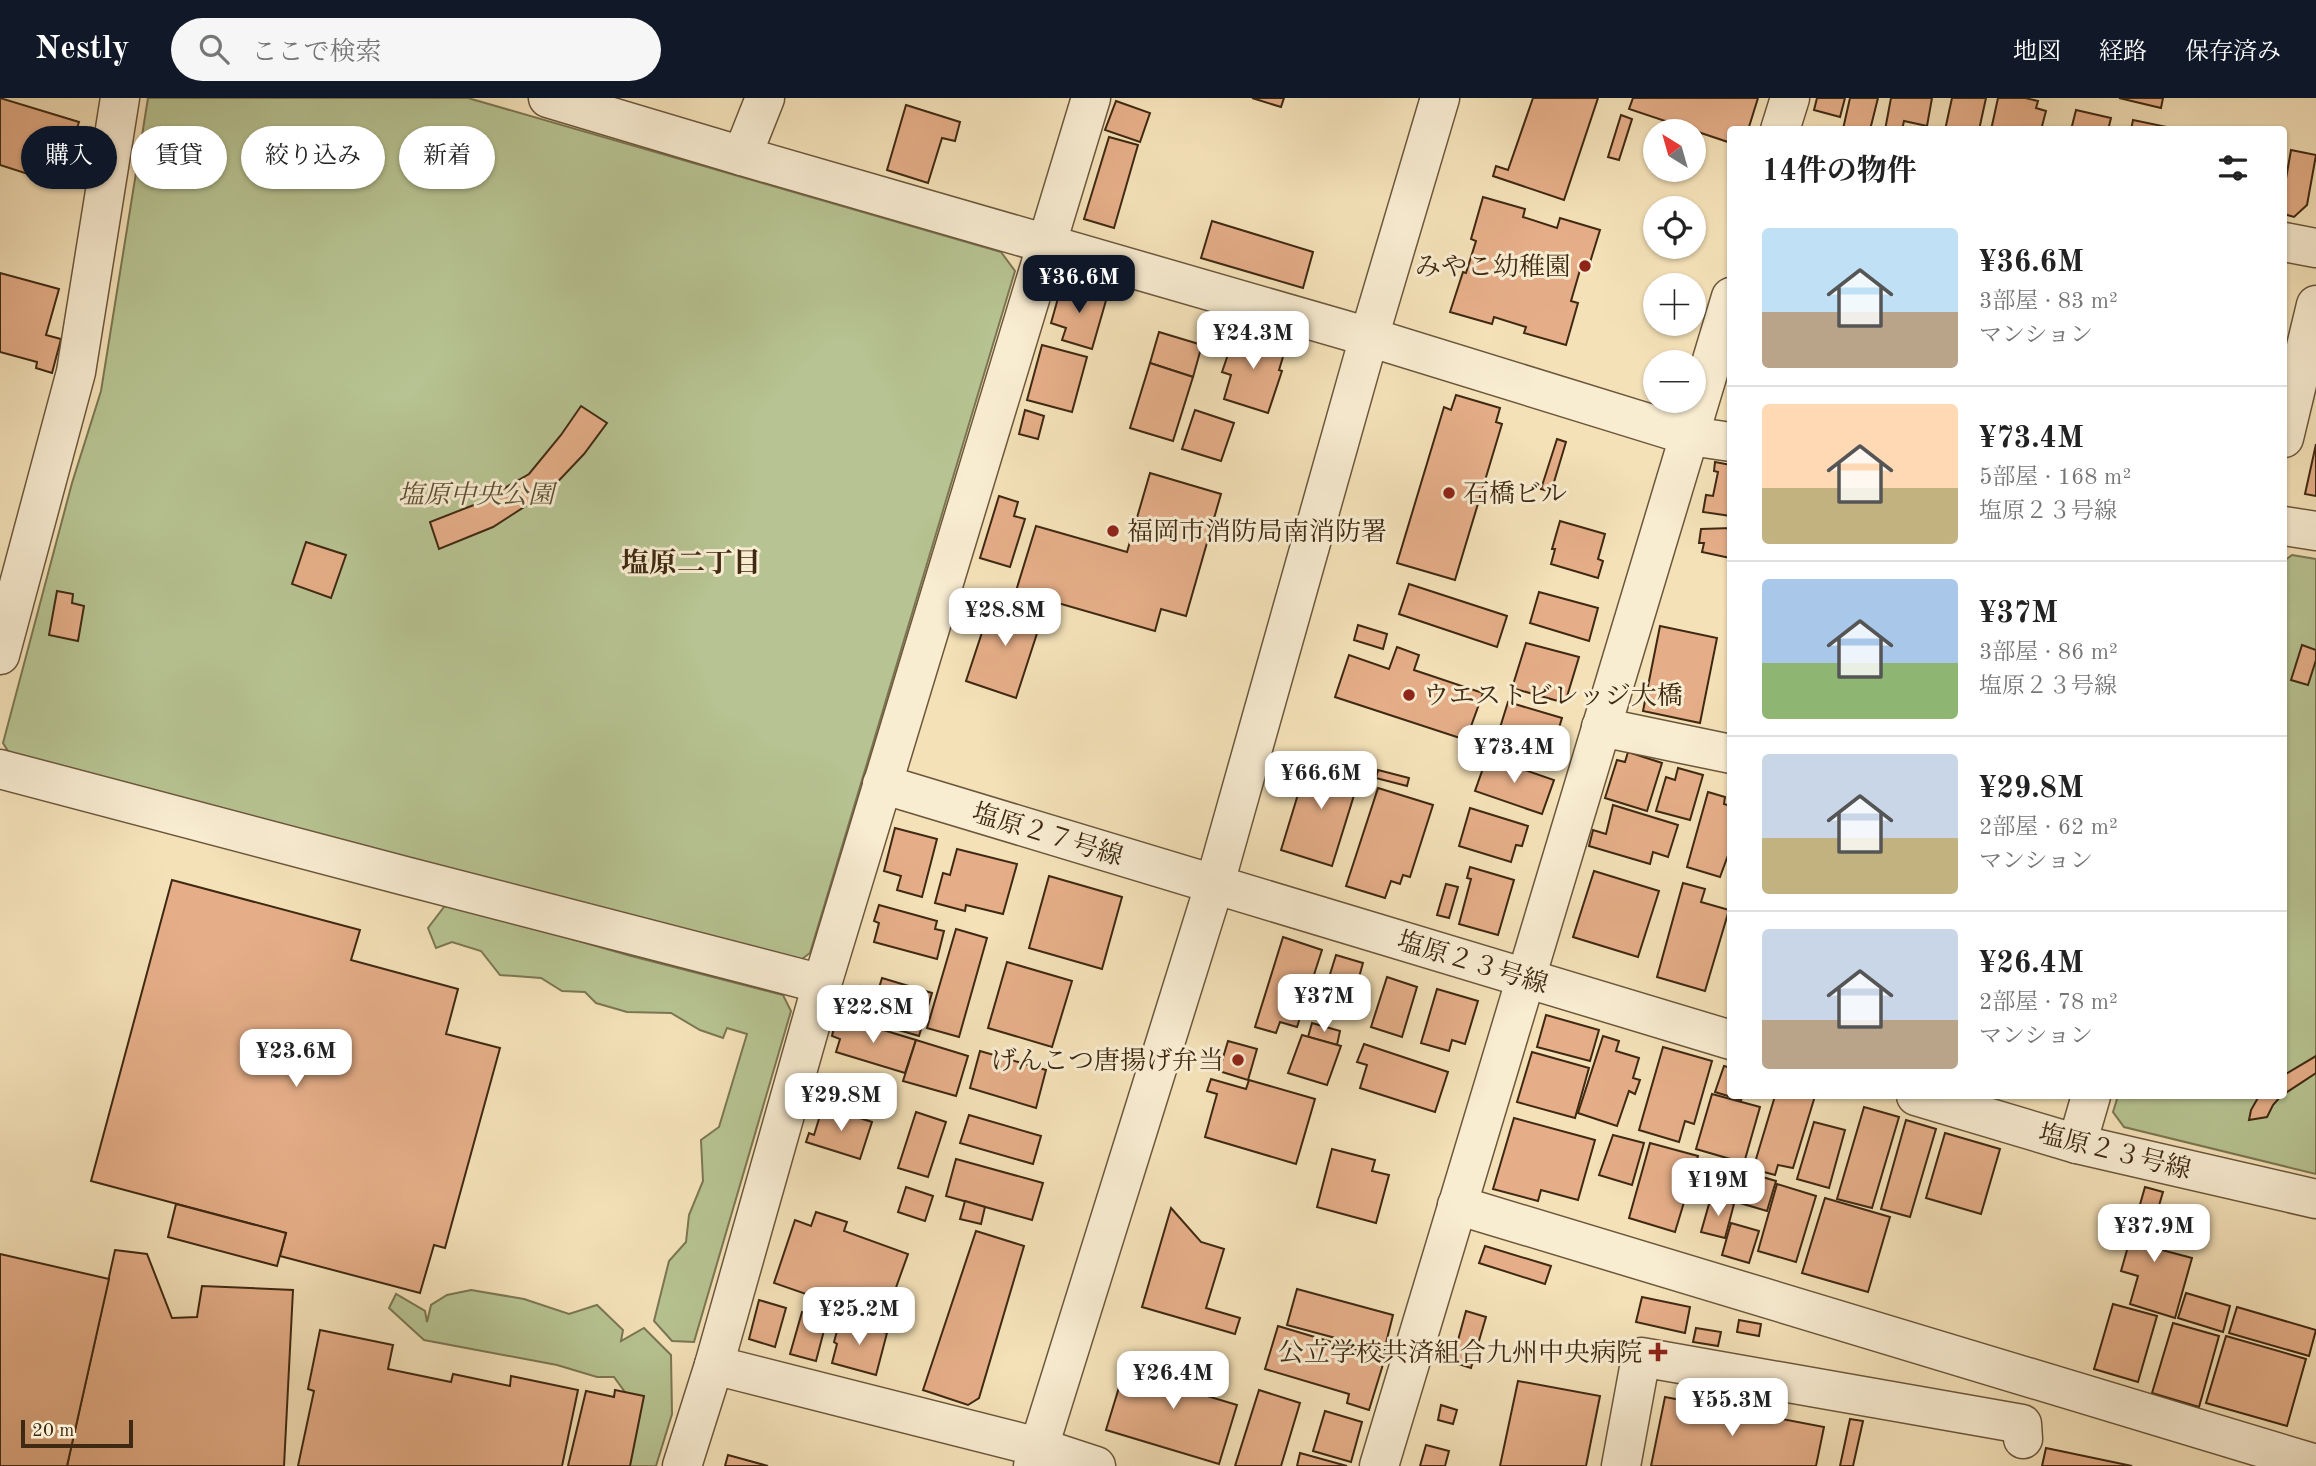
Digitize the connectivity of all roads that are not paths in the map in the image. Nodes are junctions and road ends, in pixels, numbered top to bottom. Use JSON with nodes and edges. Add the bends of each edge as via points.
{"nodes":[{"id":1,"x":120,"y":98,"type":"edge"},
{"id":2,"x":548,"y":98,"type":"edge"},
{"id":3,"x":765,"y":98,"type":"edge"},
{"id":4,"x":1091,"y":98,"type":"edge"},
{"id":5,"x":1440,"y":98,"type":"edge"},
{"id":6,"x":1790,"y":98,"type":"edge"},
{"id":7,"x":1781,"y":126,"type":"edge"},
{"id":8,"x":742,"y":156,"type":"junction"},
{"id":9,"x":2287,"y":243,"type":"edge"},
{"id":10,"x":1046,"y":244,"type":"junction"},
{"id":11,"x":2316,"y":248,"type":"edge"},
{"id":12,"x":2316,"y":305,"type":"edge"},
{"id":13,"x":1727,"y":311,"type":"edge"},
{"id":14,"x":1369,"y":337,"type":"junction"},
{"id":15,"x":2287,"y":426,"type":"edge"},
{"id":16,"x":1690,"y":436,"type":"junction"},
{"id":17,"x":1727,"y":441,"type":"edge"},
{"id":18,"x":2287,"y":526,"type":"edge"},
{"id":19,"x":2316,"y":531,"type":"edge"},
{"id":20,"x":0,"y":655,"type":"edge"},
{"id":21,"x":1601,"y":727,"type":"junction"},
{"id":22,"x":1727,"y":753,"type":"edge"},
{"id":23,"x":0,"y":769,"type":"edge"},
{"id":24,"x":882,"y":785,"type":"junction"},
{"id":25,"x":1215,"y":883,"type":"junction"},
{"id":26,"x":1527,"y":979,"type":"junction"},
{"id":27,"x":822,"y":984,"type":"junction"},
{"id":28,"x":1727,"y":1039,"type":"edge"},
{"id":29,"x":1926,"y":1099,"type":"edge"},
{"id":30,"x":2090,"y":1099,"type":"edge"},
{"id":31,"x":2077,"y":1144,"type":"junction"},
{"id":32,"x":2316,"y":1199,"type":"edge"},
{"id":33,"x":1457,"y":1205,"type":"junction"},
{"id":34,"x":714,"y":1365,"type":"junction"},
{"id":35,"x":2022,"y":1456,"type":"edge"},
{"id":36,"x":2311,"y":1456,"type":"edge"},
{"id":37,"x":1036,"y":1457,"type":"edge"},
{"id":38,"x":682,"y":1466,"type":"edge"},
{"id":39,"x":1096,"y":1466,"type":"edge"},
{"id":40,"x":1380,"y":1466,"type":"edge"},
{"id":41,"x":1621,"y":1466,"type":"edge"}],
"edges":[{"from":1,"to":20,"type":"street","via":[[76,372]]},
{"from":2,"to":8,"type":"street"},
{"from":3,"to":8,"type":"street"},
{"from":4,"to":10,"type":"street"},
{"from":5,"to":14,"type":"street"},
{"from":6,"to":7,"type":"street"},
{"from":8,"to":10,"type":"street"},
{"from":9,"to":11,"type":"street"},
{"from":10,"to":14,"type":"street"},
{"from":10,"to":24,"type":"street"},
{"from":12,"to":15,"type":"street"},
{"from":13,"to":16,"type":"street"},
{"from":14,"to":16,"type":"street"},
{"from":14,"to":25,"type":"street"},
{"from":16,"to":17,"type":"street"},
{"from":16,"to":21,"type":"street"},
{"from":18,"to":19,"type":"street"},
{"from":21,"to":22,"type":"street"},
{"from":21,"to":26,"type":"street"},
{"from":23,"to":27,"type":"street"},
{"from":24,"to":25,"type":"street","name":"塩原２７号線"},
{"from":24,"to":27,"type":"street"},
{"from":25,"to":26,"type":"street","name":"塩原２３号線"},
{"from":25,"to":37,"type":"street"},
{"from":26,"to":28,"type":"street","name":"塩原２３号線"},
{"from":26,"to":33,"type":"street"},
{"from":27,"to":34,"type":"street"},
{"from":29,"to":31,"type":"street","name":"塩原２３号線"},
{"from":30,"to":31,"type":"street"},
{"from":31,"to":32,"type":"street","name":"塩原２３号線"},
{"from":33,"to":36,"type":"street"},
{"from":33,"to":40,"type":"street"},
{"from":34,"to":37,"type":"street"},
{"from":34,"to":38,"type":"street"},
{"from":35,"to":41,"type":"street","via":[[2022,1423],[1914,1416],[1641,1357]]},
{"from":37,"to":39,"type":"street"}]}
